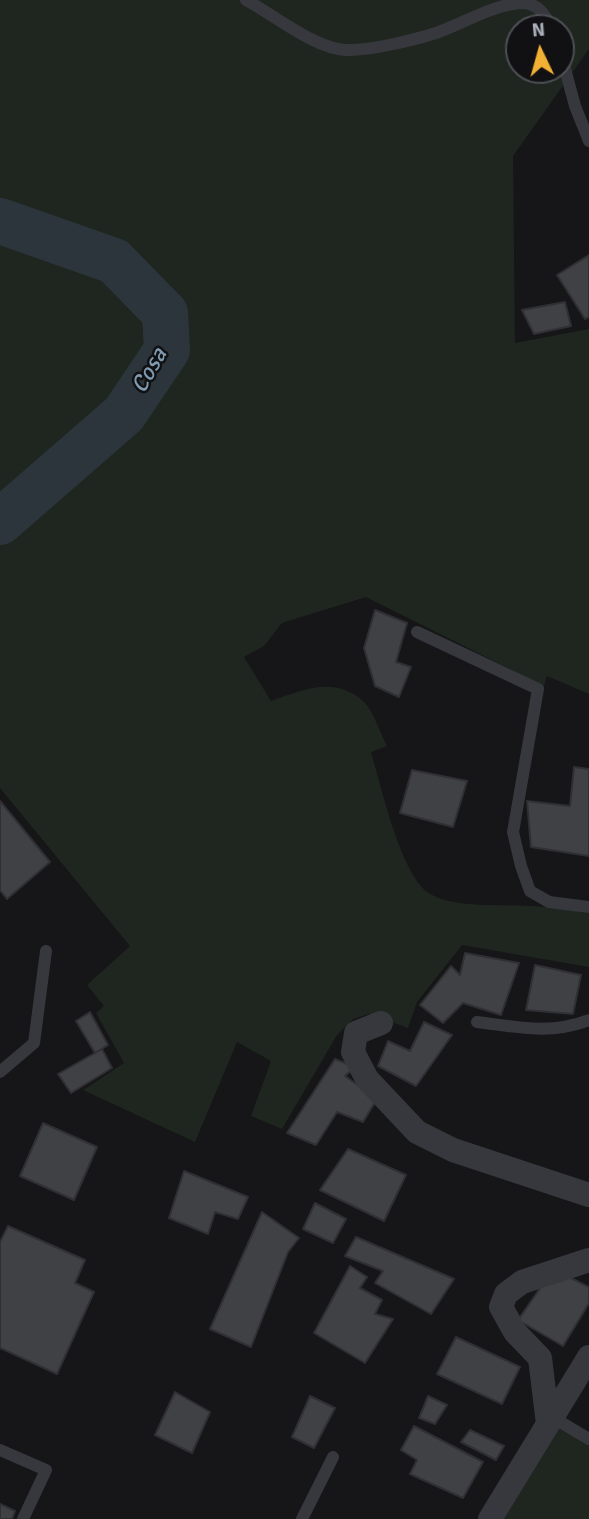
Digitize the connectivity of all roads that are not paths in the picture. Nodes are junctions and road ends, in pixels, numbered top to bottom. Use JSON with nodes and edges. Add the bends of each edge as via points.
{"nodes":[{"id":1,"x":246,"y":0,"type":"edge"},
{"id":2,"x":544,"y":14,"type":"edge"},
{"id":3,"x":569,"y":84,"type":"edge"},
{"id":4,"x":589,"y":141,"type":"edge"},
{"id":5,"x":417,"y":632,"type":"dead end"},
{"id":6,"x":589,"y":907,"type":"edge"},
{"id":7,"x":46,"y":951,"type":"dead end"},
{"id":8,"x":589,"y":1020,"type":"edge"},
{"id":9,"x":477,"y":1022,"type":"dead end"},
{"id":10,"x":381,"y":1023,"type":"dead end"},
{"id":11,"x":0,"y":1072,"type":"edge"},
{"id":12,"x":589,"y":1195,"type":"edge"},
{"id":13,"x":589,"y":1260,"type":"edge"},
{"id":14,"x":589,"y":1357,"type":"edge"},
{"id":15,"x":550,"y":1421,"type":"junction"},
{"id":16,"x":589,"y":1439,"type":"edge"},
{"id":17,"x":0,"y":1450,"type":"edge"},
{"id":18,"x":333,"y":1457,"type":"dead end"},
{"id":19,"x":23,"y":1519,"type":"edge"},
{"id":20,"x":302,"y":1519,"type":"edge"},
{"id":21,"x":490,"y":1519,"type":"edge"}],
"edges":[{"from":1,"to":2,"type":"lane","via":[[322,45],[346,50],[435,33],[504,6],[524,3]]},
{"from":3,"to":4,"type":"lane"},
{"from":5,"to":6,"type":"lane","via":[[538,689],[513,832],[520,866],[530,891],[549,902]]},
{"from":7,"to":11,"type":"lane","via":[[34,1043]]},
{"from":8,"to":9,"type":"lane","via":[[549,1030]]},
{"from":10,"to":12,"type":"street","via":[[356,1033],[353,1052],[368,1079],[417,1132],[453,1150]]},
{"from":13,"to":15,"type":"street","via":[[522,1282],[506,1294],[501,1307],[515,1332],[540,1358]]},
{"from":14,"to":15,"type":"street"},
{"from":15,"to":16,"type":"lane"},
{"from":15,"to":21,"type":"street"},
{"from":17,"to":19,"type":"lane","via":[[46,1470]]},
{"from":18,"to":20,"type":"lane"}]}
